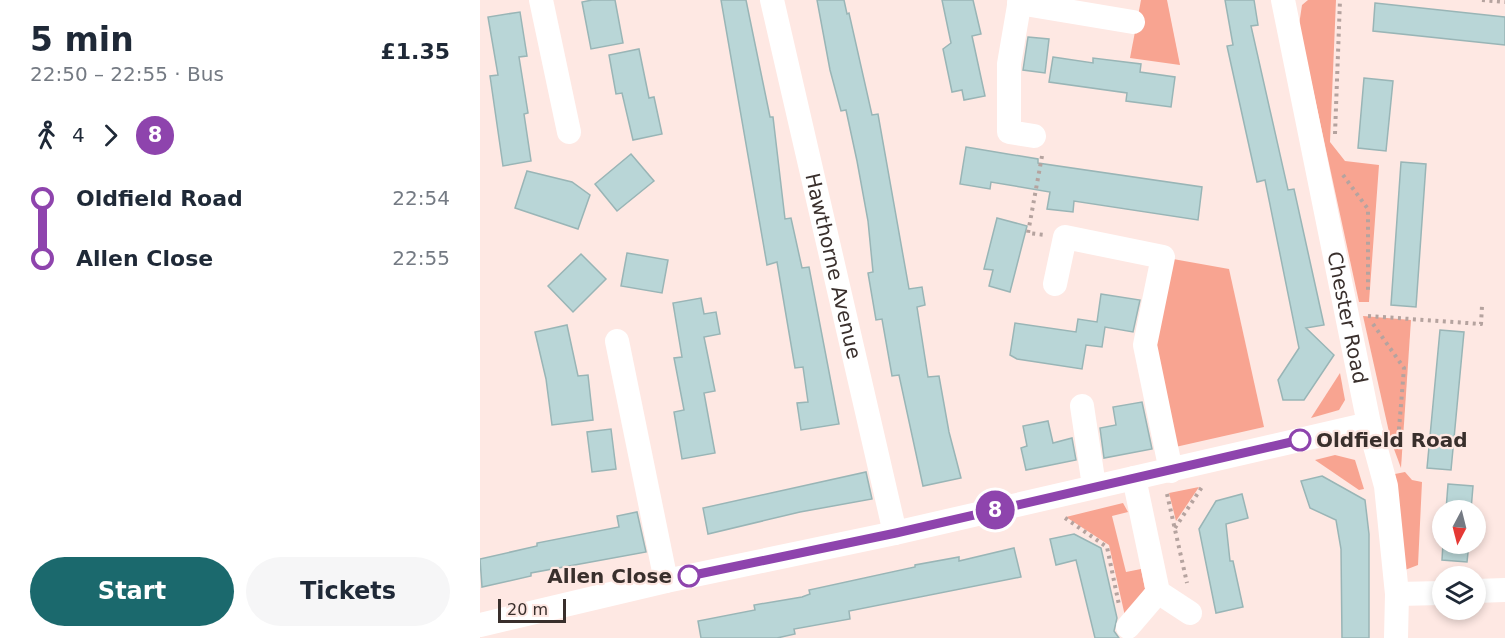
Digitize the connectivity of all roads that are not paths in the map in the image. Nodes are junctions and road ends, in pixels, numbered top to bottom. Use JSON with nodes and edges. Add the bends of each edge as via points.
{"nodes":[{"id":1,"x":540,"y":0,"type":"edge"},
{"id":2,"x":772,"y":0,"type":"edge"},
{"id":3,"x":1283,"y":0,"type":"edge"},
{"id":4,"x":1020,"y":2,"type":"edge"},
{"id":5,"x":1133,"y":22,"type":"dead end"},
{"id":6,"x":569,"y":132,"type":"dead end"},
{"id":7,"x":1034,"y":136,"type":"road end"},
{"id":8,"x":1056,"y":284,"type":"dead end"},
{"id":9,"x":617,"y":341,"type":"dead end"},
{"id":10,"x":1082,"y":406,"type":"dead end"},
{"id":11,"x":1369,"y":424,"type":"junction"},
{"id":12,"x":1171,"y":471,"type":"junction"},
{"id":13,"x":1134,"y":478,"type":"junction"},
{"id":14,"x":1094,"y":486,"type":"junction"},
{"id":15,"x":896,"y":533,"type":"junction"},
{"id":16,"x":666,"y":581,"type":"junction"},
{"id":17,"x":1505,"y":590,"type":"edge"},
{"id":18,"x":1486,"y":591,"type":"edge"},
{"id":19,"x":1158,"y":592,"type":"junction"},
{"id":20,"x":1432,"y":593,"type":"edge"},
{"id":21,"x":1397,"y":594,"type":"junction"},
{"id":22,"x":1190,"y":613,"type":"dead end"},
{"id":23,"x":480,"y":625,"type":"edge"},
{"id":24,"x":1128,"y":627,"type":"dead end"},
{"id":25,"x":1396,"y":638,"type":"edge"}],
"edges":[{"from":1,"to":6,"type":"street"},
{"from":2,"to":15,"type":"street","name":"Hawthorne Avenue"},
{"from":3,"to":11,"type":"street","name":"Chester Road"},
{"from":4,"to":5,"type":"street"},
{"from":4,"to":7,"type":"street","via":[[1009,64],[1009,132]]},
{"from":8,"to":12,"type":"street","via":[[1065,237],[1163,257],[1144,345]]},
{"from":9,"to":16,"type":"street"},
{"from":10,"to":14,"type":"street"},
{"from":11,"to":12,"type":"street"},
{"from":11,"to":21,"type":"street","name":"Chester Road","via":[[1386,486]]},
{"from":12,"to":13,"type":"street"},
{"from":13,"to":14,"type":"street"},
{"from":13,"to":19,"type":"street"},
{"from":14,"to":15,"type":"street"},
{"from":15,"to":16,"type":"street"},
{"from":16,"to":23,"type":"street"},
{"from":17,"to":18,"type":"street"},
{"from":19,"to":22,"type":"street"},
{"from":19,"to":24,"type":"street"},
{"from":20,"to":21,"type":"street"},
{"from":21,"to":25,"type":"street","name":"Chester Road"}]}
